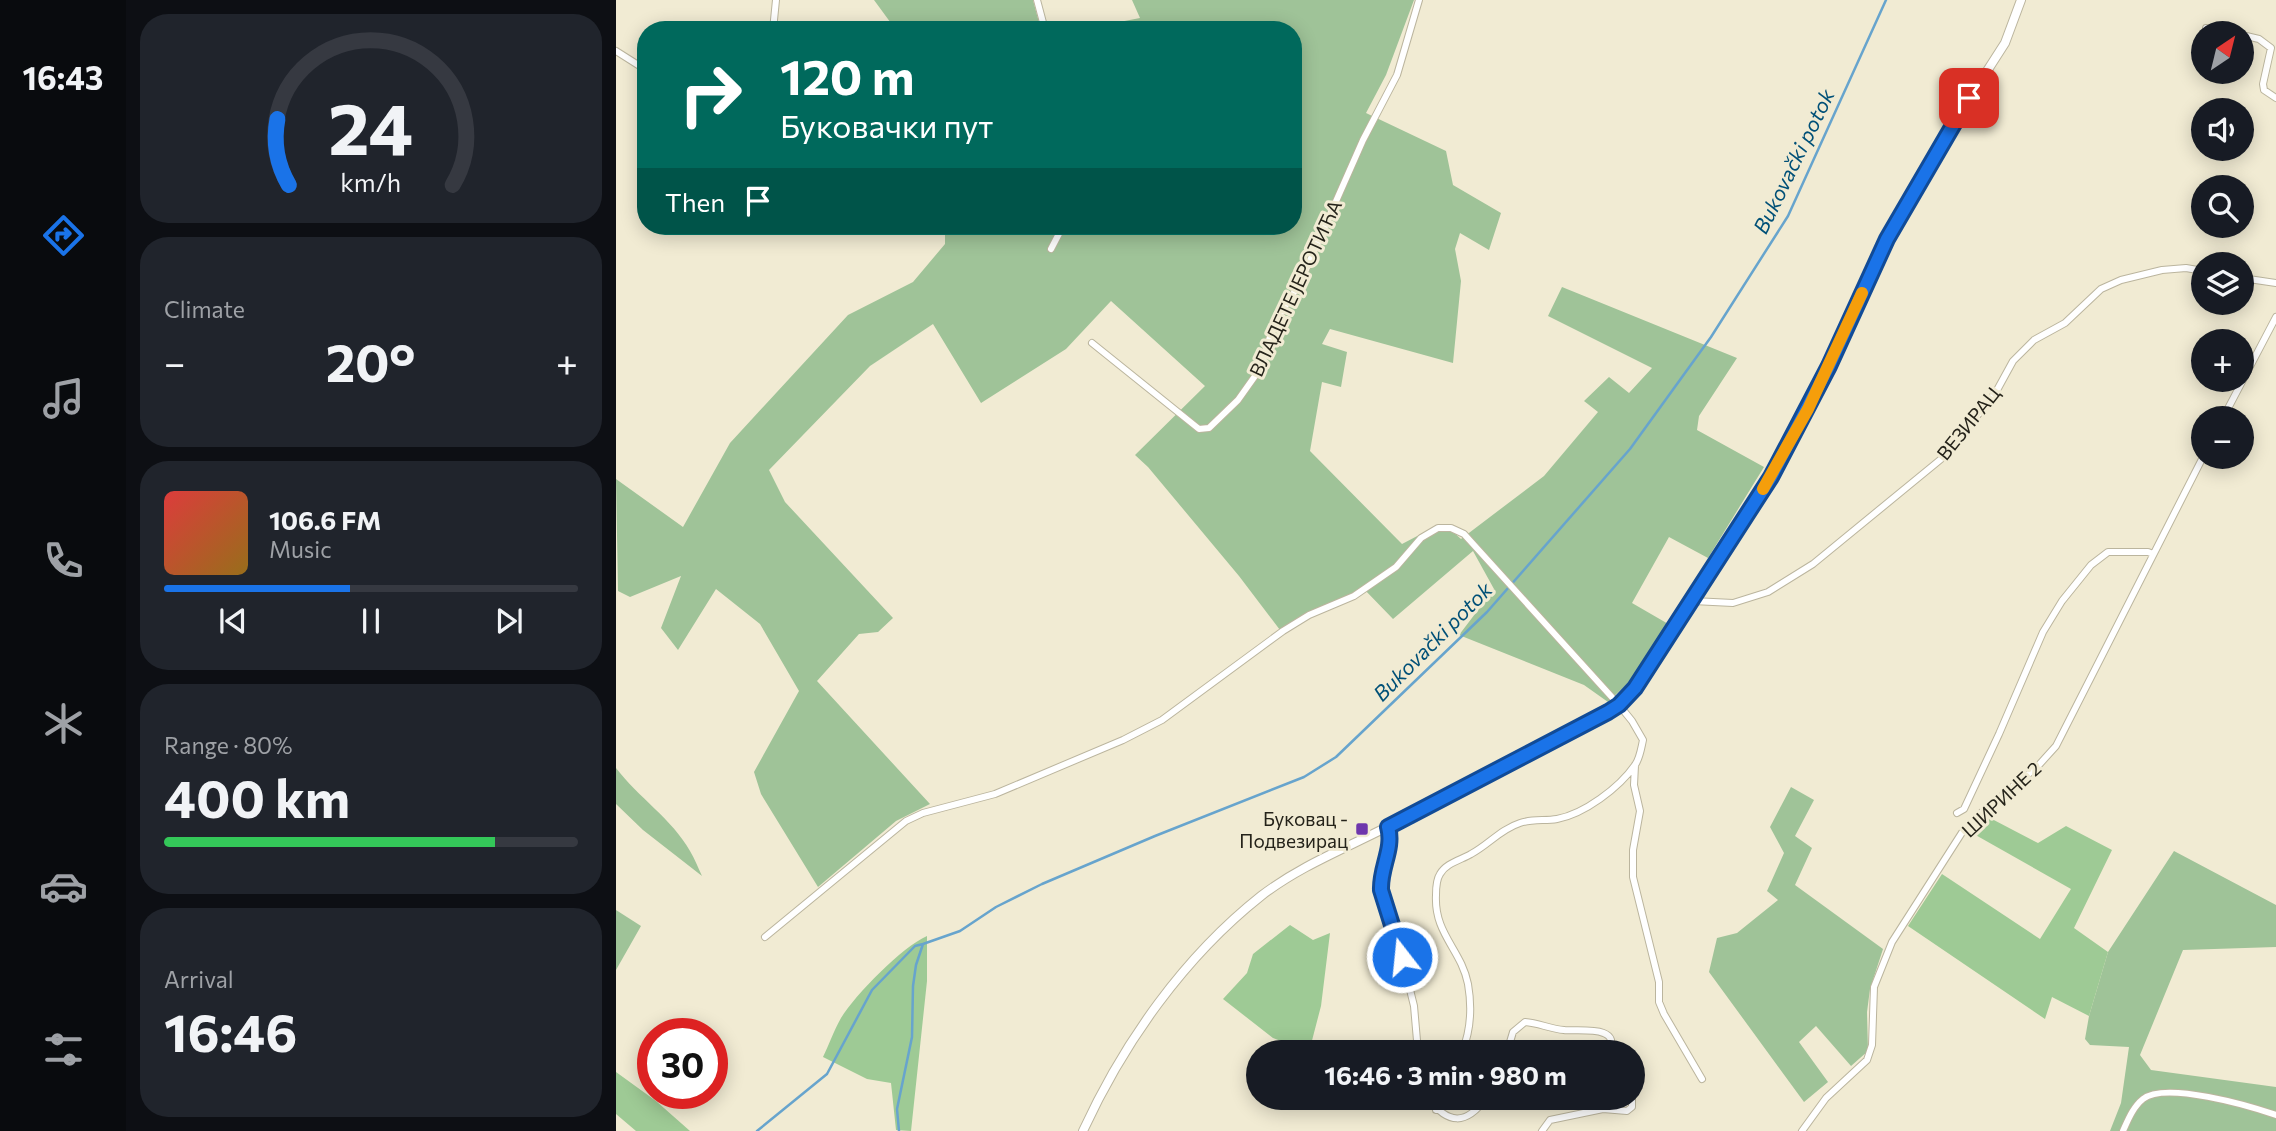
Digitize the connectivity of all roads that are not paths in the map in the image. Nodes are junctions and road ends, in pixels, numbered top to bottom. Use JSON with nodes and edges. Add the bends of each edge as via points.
{"nodes":[{"id":1,"x":776,"y":0,"type":"edge"},
{"id":2,"x":1037,"y":0,"type":"edge"},
{"id":3,"x":1419,"y":0,"type":"edge"},
{"id":4,"x":2021,"y":0,"type":"edge"},
{"id":5,"x":774,"y":21,"type":"edge"},
{"id":6,"x":1043,"y":21,"type":"edge"},
{"id":7,"x":2254,"y":39,"type":"edge"},
{"id":8,"x":616,"y":51,"type":"edge"},
{"id":9,"x":637,"y":64,"type":"edge"},
{"id":10,"x":2276,"y":98,"type":"edge"},
{"id":11,"x":1058,"y":235,"type":"edge"},
{"id":12,"x":1051,"y":249,"type":"dead end"},
{"id":13,"x":2191,"y":269,"type":"edge"},
{"id":14,"x":2254,"y":280,"type":"edge"},
{"id":15,"x":2276,"y":284,"type":"edge"},
{"id":16,"x":2276,"y":317,"type":"edge"},
{"id":17,"x":1092,"y":343,"type":"dead end"},
{"id":18,"x":2229,"y":406,"type":"edge"},
{"id":19,"x":2197,"y":469,"type":"edge"},
{"id":20,"x":2153,"y":554,"type":"junction"},
{"id":21,"x":1693,"y":601,"type":"junction"},
{"id":22,"x":1619,"y":705,"type":"junction"},
{"id":23,"x":1635,"y":765,"type":"junction"},
{"id":24,"x":1957,"y":813,"type":"dead end"},
{"id":25,"x":1388,"y":827,"type":"junction"},
{"id":26,"x":765,"y":937,"type":"dead end"},
{"id":27,"x":1417,"y":1040,"type":"edge"},
{"id":28,"x":1465,"y":1040,"type":"edge"},
{"id":29,"x":1511,"y":1040,"type":"edge"},
{"id":30,"x":1610,"y":1040,"type":"edge"},
{"id":31,"x":1702,"y":1079,"type":"dead end"},
{"id":32,"x":1437,"y":1110,"type":"edge"},
{"id":33,"x":1477,"y":1110,"type":"edge"},
{"id":34,"x":1603,"y":1110,"type":"edge"},
{"id":35,"x":1603,"y":1110,"type":"edge"},
{"id":36,"x":1628,"y":1110,"type":"edge"},
{"id":37,"x":2276,"y":1115,"type":"edge"},
{"id":38,"x":1083,"y":1131,"type":"edge"},
{"id":39,"x":1542,"y":1131,"type":"edge"},
{"id":40,"x":1802,"y":1131,"type":"edge"},
{"id":41,"x":2123,"y":1131,"type":"edge"}],
"edges":[{"from":1,"to":5,"type":"street"},
{"from":2,"to":6,"type":"street"},
{"from":3,"to":17,"type":"street","name":"ВЛАДЕТЕ ЈЕРОТИЋА","via":[[1397,75],[1300,283],[1274,324],[1259,369],[1238,400],[1209,428],[1199,429]]},
{"from":4,"to":21,"type":"street","via":[[2005,43],[1887,239],[1785,453]]},
{"from":7,"to":10,"type":"street","via":[[2271,48],[2263,84]]},
{"from":8,"to":9,"type":"street"},
{"from":11,"to":12,"type":"street"},
{"from":13,"to":21,"type":"street","name":"ВЕЗИРАЦ","via":[[2162,270],[2101,289],[2066,323],[2034,340],[2013,361],[1996,393],[1946,455],[1813,564],[1768,592],[1733,603]]},
{"from":14,"to":15,"type":"street"},
{"from":16,"to":18,"type":"street"},
{"from":19,"to":20,"type":"street","name":"ШИРИНЕ 2"},
{"from":20,"to":24,"type":"street","via":[[2108,552],[2062,601],[2043,632],[1964,808]]},
{"from":20,"to":40,"type":"street","name":"ШИРИНЕ 2","via":[[2056,746],[1963,831],[1892,942],[1874,988],[1872,1045],[1867,1060],[1826,1098]]},
{"from":21,"to":22,"type":"street","via":[[1645,676]]},
{"from":22,"to":23,"type":"street","via":[[1643,740]]},
{"from":22,"to":25,"type":"street"},
{"from":22,"to":26,"type":"street","via":[[1464,534],[1438,528],[1421,538],[1396,567],[1354,596],[1283,631],[1162,720],[1006,790],[906,821]]},
{"from":23,"to":28,"type":"street","via":[[1590,806],[1558,818],[1517,823],[1440,872],[1435,906],[1440,929],[1467,982],[1471,1021]]},
{"from":23,"to":31,"type":"street","via":[[1640,811],[1633,877],[1659,982],[1659,1002]]},
{"from":25,"to":27,"type":"street","via":[[1391,838],[1381,890],[1414,1006]]},
{"from":25,"to":38,"type":"street","via":[[1292,874],[1217,936],[1140,1029]]},
{"from":29,"to":30,"type":"street","via":[[1525,1022],[1602,1032]]},
{"from":32,"to":33,"type":"street","via":[[1464,1119]]},
{"from":34,"to":39,"type":"street","via":[[1550,1120]]},
{"from":35,"to":36,"type":"street"},
{"from":37,"to":41,"type":"street","via":[[2197,1095],[2157,1092],[2144,1098]]}]}
